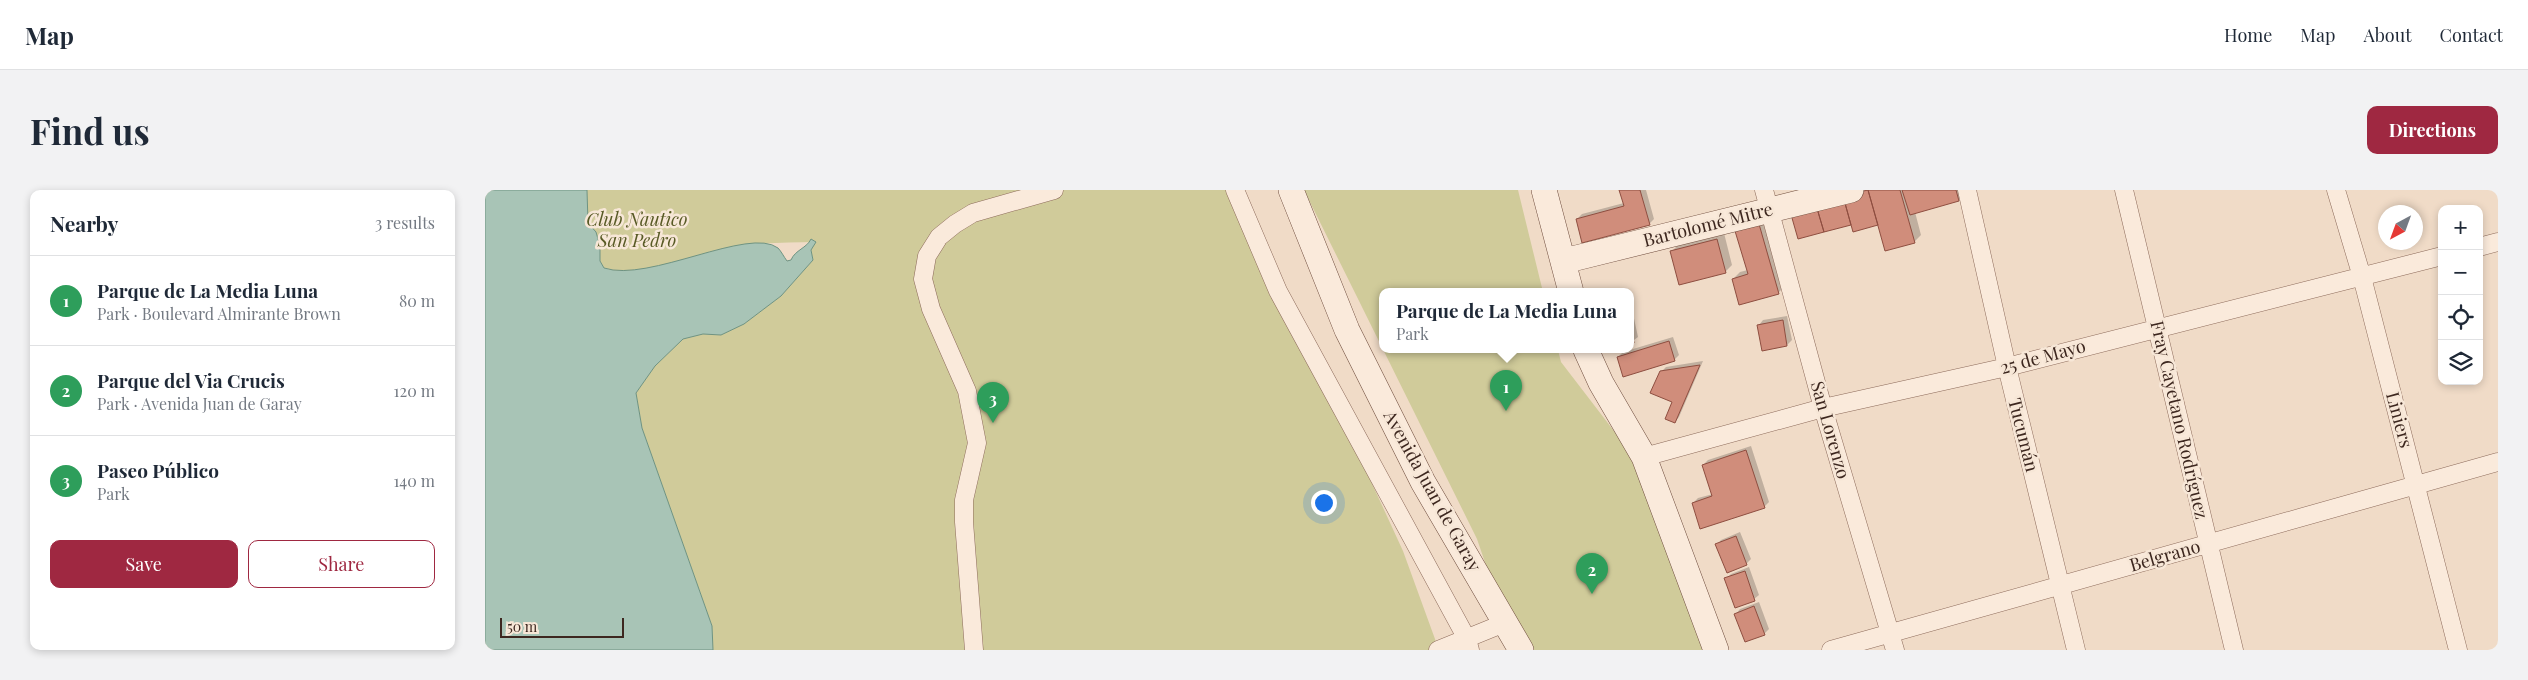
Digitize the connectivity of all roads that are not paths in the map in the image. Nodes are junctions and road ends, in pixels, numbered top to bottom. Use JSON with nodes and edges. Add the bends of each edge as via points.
{"nodes":[{"id":1,"x":1053,"y":190,"type":"edge"},
{"id":2,"x":1235,"y":190,"type":"edge"},
{"id":3,"x":1291,"y":190,"type":"edge"},
{"id":4,"x":1544,"y":190,"type":"edge"},
{"id":5,"x":1851,"y":190,"type":"edge"},
{"id":6,"x":1967,"y":190,"type":"edge"},
{"id":7,"x":2124,"y":190,"type":"edge"},
{"id":8,"x":2337,"y":190,"type":"edge"},
{"id":9,"x":1767,"y":199,"type":"edge"},
{"id":10,"x":2498,"y":242,"type":"edge"},
{"id":11,"x":2483,"y":246,"type":"edge"},
{"id":12,"x":2438,"y":257,"type":"edge"},
{"id":13,"x":1564,"y":262,"type":"junction"},
{"id":14,"x":2362,"y":277,"type":"junction"},
{"id":15,"x":1570,"y":288,"type":"edge"},
{"id":16,"x":2157,"y":327,"type":"junction"},
{"id":17,"x":1587,"y":353,"type":"edge"},
{"id":18,"x":2007,"y":367,"type":"junction"},
{"id":19,"x":1823,"y":408,"type":"junction"},
{"id":20,"x":1644,"y":457,"type":"junction"},
{"id":21,"x":2498,"y":462,"type":"edge"},
{"id":22,"x":2416,"y":487,"type":"junction"},
{"id":23,"x":2209,"y":543,"type":"junction"},
{"id":24,"x":2059,"y":585,"type":"junction"},
{"id":25,"x":1507,"y":622,"type":"junction"},
{"id":26,"x":1893,"y":642,"type":"edge"},
{"id":27,"x":1469,"y":645,"type":"edge"},
{"id":28,"x":974,"y":650,"type":"edge"},
{"id":29,"x":1438,"y":650,"type":"edge"},
{"id":30,"x":1521,"y":650,"type":"edge"},
{"id":31,"x":1716,"y":650,"type":"edge"},
{"id":32,"x":1831,"y":650,"type":"edge"},
{"id":33,"x":2076,"y":650,"type":"edge"},
{"id":34,"x":2234,"y":650,"type":"edge"},
{"id":35,"x":2458,"y":650,"type":"edge"}],
"edges":[{"from":1,"to":28,"type":"street","via":[[973,214],[955,224],[939,237],[927,256],[923,279],[931,309],[967,391],[976,433],[977,443],[964,500]]},
{"from":2,"to":27,"type":"street","via":[[1278,290]]},
{"from":3,"to":25,"type":"main road","name":"Avenida Juan de Garay","via":[[1347,330],[1423,482]]},
{"from":4,"to":13,"type":"main road"},
{"from":5,"to":9,"type":"main road","name":"Bartolomé Mitre"},
{"from":6,"to":18,"type":"street","name":"Tucumán"},
{"from":7,"to":16,"type":"street","name":"Fray Cayetano Rodríguez"},
{"from":8,"to":14,"type":"street","name":"Liniers"},
{"from":9,"to":13,"type":"main road","name":"Bartolomé Mitre"},
{"from":9,"to":19,"type":"street","name":"San Lorenzo"},
{"from":10,"to":11,"type":"street"},
{"from":12,"to":14,"type":"street","name":"25 de Mayo"},
{"from":13,"to":15,"type":"main road"},
{"from":14,"to":16,"type":"street","name":"25 de Mayo"},
{"from":14,"to":22,"type":"street","name":"Liniers"},
{"from":16,"to":18,"type":"street","name":"25 de Mayo"},
{"from":16,"to":23,"type":"street","name":"Fray Cayetano Rodríguez"},
{"from":17,"to":20,"type":"main road"},
{"from":18,"to":19,"type":"street","name":"25 de Mayo"},
{"from":18,"to":24,"type":"street","name":"Tucumán"},
{"from":19,"to":20,"type":"street","name":"25 de Mayo"},
{"from":19,"to":26,"type":"street","name":"San Lorenzo"},
{"from":20,"to":31,"type":"main road"},
{"from":21,"to":22,"type":"street","name":"Belgrano"},
{"from":22,"to":23,"type":"street","name":"Belgrano"},
{"from":22,"to":35,"type":"street","name":"Liniers"},
{"from":23,"to":24,"type":"street","name":"Belgrano"},
{"from":23,"to":34,"type":"street","name":"Fray Cayetano Rodríguez"},
{"from":24,"to":26,"type":"street","name":"Belgrano"},
{"from":24,"to":33,"type":"street","name":"Tucumán"},
{"from":25,"to":27,"type":"street"},
{"from":25,"to":30,"type":"main road","name":"Avenida Juan de Garay"},
{"from":26,"to":32,"type":"street","name":"Belgrano"},
{"from":27,"to":29,"type":"street"}]}
